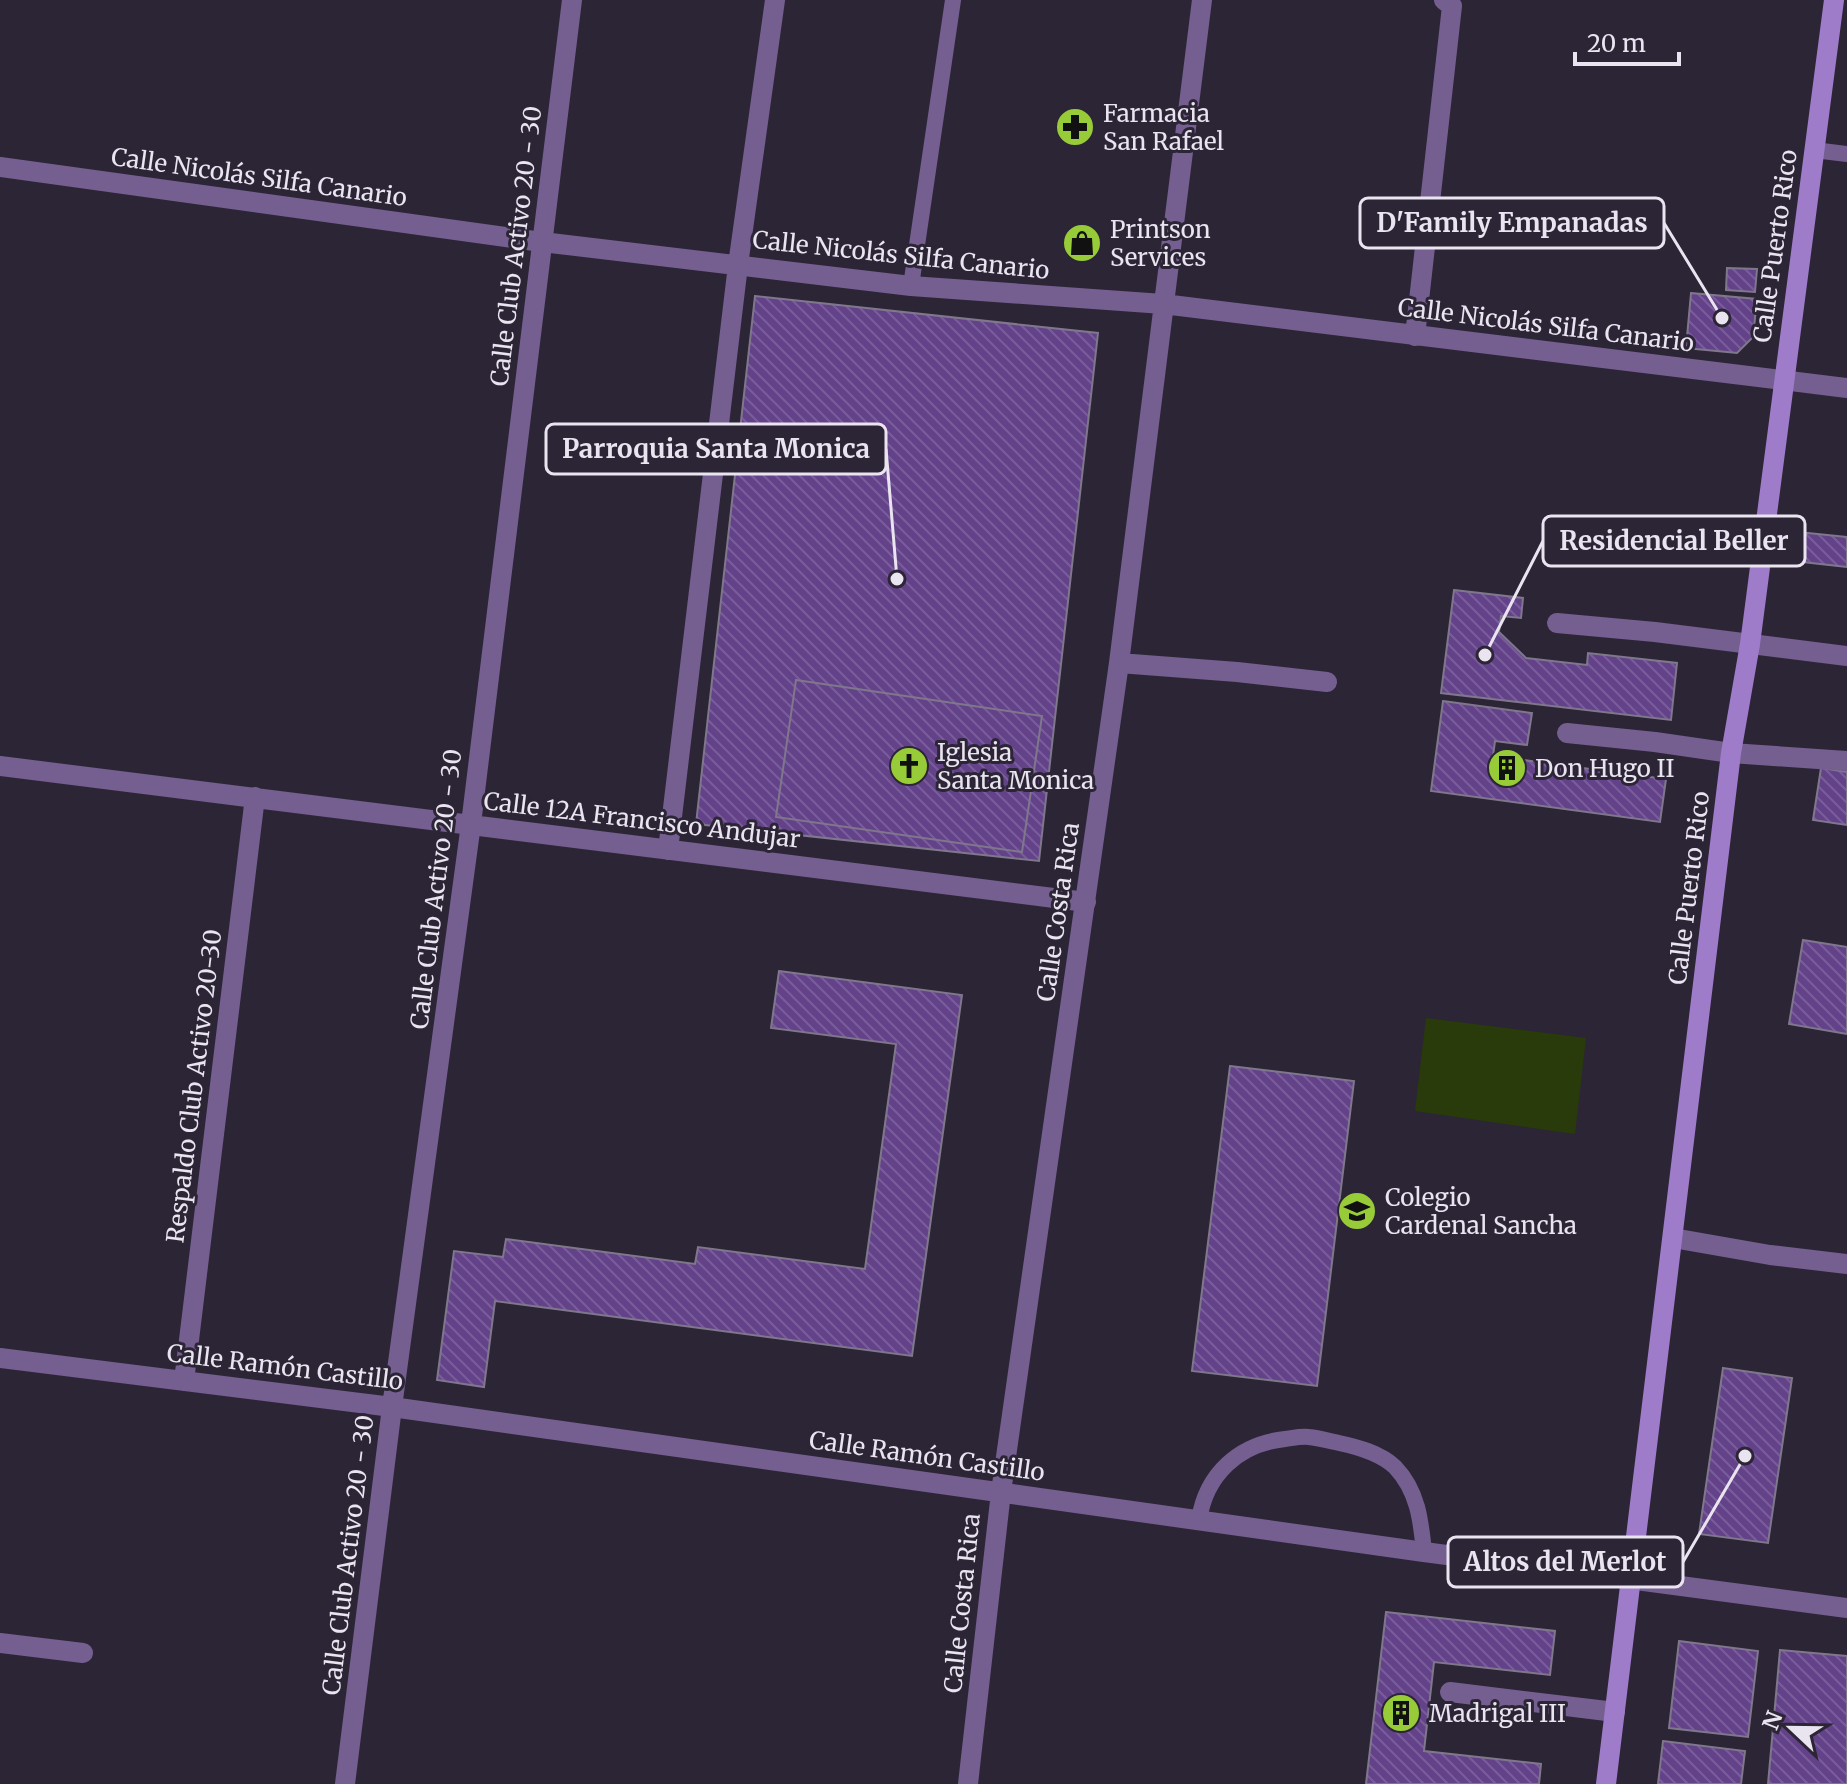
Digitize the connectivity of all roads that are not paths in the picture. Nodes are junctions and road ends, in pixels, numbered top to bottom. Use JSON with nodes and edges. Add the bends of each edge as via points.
{"nodes":[{"id":1,"x":572,"y":0,"type":"edge"},
{"id":2,"x":775,"y":0,"type":"edge"},
{"id":3,"x":953,"y":0,"type":"edge"},
{"id":4,"x":1202,"y":0,"type":"edge"},
{"id":5,"x":1444,"y":0,"type":"edge"},
{"id":6,"x":1834,"y":0,"type":"edge"},
{"id":7,"x":1814,"y":150,"type":"junction"},
{"id":8,"x":1847,"y":154,"type":"edge"},
{"id":9,"x":0,"y":167,"type":"edge"},
{"id":10,"x":542,"y":242,"type":"junction"},
{"id":11,"x":738,"y":265,"type":"junction"},
{"id":12,"x":911,"y":286,"type":"junction"},
{"id":13,"x":1163,"y":304,"type":"junction"},
{"id":14,"x":1415,"y":336,"type":"junction"},
{"id":15,"x":1783,"y":379,"type":"junction"},
{"id":16,"x":1847,"y":388,"type":"edge"},
{"id":17,"x":1557,"y":623,"type":"dead end"},
{"id":18,"x":1750,"y":644,"type":"junction"},
{"id":19,"x":1847,"y":656,"type":"edge"},
{"id":20,"x":1119,"y":663,"type":"junction"},
{"id":21,"x":1327,"y":682,"type":"dead end"},
{"id":22,"x":1567,"y":733,"type":"dead end"},
{"id":23,"x":1731,"y":753,"type":"junction"},
{"id":24,"x":1847,"y":761,"type":"edge"},
{"id":25,"x":0,"y":766,"type":"edge"},
{"id":26,"x":255,"y":797,"type":"junction"},
{"id":27,"x":471,"y":824,"type":"junction"},
{"id":28,"x":668,"y":850,"type":"junction"},
{"id":29,"x":1086,"y":902,"type":"junction"},
{"id":30,"x":1673,"y":1238,"type":"junction"},
{"id":31,"x":1847,"y":1264,"type":"edge"},
{"id":32,"x":0,"y":1358,"type":"edge"},
{"id":33,"x":184,"y":1381,"type":"junction"},
{"id":34,"x":392,"y":1407,"type":"junction"},
{"id":35,"x":1001,"y":1492,"type":"junction"},
{"id":36,"x":1199,"y":1520,"type":"junction"},
{"id":37,"x":1424,"y":1552,"type":"junction"},
{"id":38,"x":1630,"y":1580,"type":"junction"},
{"id":39,"x":1847,"y":1608,"type":"edge"},
{"id":40,"x":0,"y":1643,"type":"edge"},
{"id":41,"x":83,"y":1653,"type":"dead end"},
{"id":42,"x":1450,"y":1692,"type":"dead end"},
{"id":43,"x":1615,"y":1712,"type":"junction"},
{"id":44,"x":345,"y":1784,"type":"edge"},
{"id":45,"x":968,"y":1784,"type":"edge"},
{"id":46,"x":1606,"y":1784,"type":"edge"}],
"edges":[{"from":1,"to":10,"type":"street","name":"Calle Club Activo 20 - 30"},
{"from":2,"to":11,"type":"street"},
{"from":3,"to":12,"type":"lane"},
{"from":4,"to":13,"type":"street","name":"Calle Costa Rica"},
{"from":5,"to":14,"type":"street","via":[[1452,6]]},
{"from":6,"to":7,"type":"street","name":"Calle Puerto Rico"},
{"from":7,"to":8,"type":"lane"},
{"from":7,"to":15,"type":"street","name":"Calle Puerto Rico"},
{"from":9,"to":10,"type":"street","name":"Calle Nicolás Silfa Canario"},
{"from":10,"to":11,"type":"street","name":"Calle Nicolás Silfa Canario"},
{"from":10,"to":27,"type":"street","name":"Calle Club Activo 20 - 30"},
{"from":11,"to":12,"type":"street","name":"Calle Nicolás Silfa Canario"},
{"from":11,"to":28,"type":"street"},
{"from":12,"to":13,"type":"street","name":"Calle Nicolás Silfa Canario"},
{"from":13,"to":14,"type":"street","name":"Calle Nicolás Silfa Canario"},
{"from":13,"to":20,"type":"street","name":"Calle Costa Rica"},
{"from":14,"to":15,"type":"street","name":"Calle Nicolás Silfa Canario"},
{"from":15,"to":16,"type":"street","name":"Calle Nicolás Silfa Canario"},
{"from":15,"to":18,"type":"street","name":"Calle Puerto Rico"},
{"from":17,"to":18,"type":"street"},
{"from":18,"to":19,"type":"street"},
{"from":18,"to":23,"type":"street","name":"Calle Puerto Rico"},
{"from":20,"to":21,"type":"street"},
{"from":20,"to":29,"type":"street","name":"Calle Costa Rica"},
{"from":22,"to":23,"type":"street"},
{"from":23,"to":24,"type":"street"},
{"from":23,"to":30,"type":"street","name":"Calle Puerto Rico"},
{"from":25,"to":26,"type":"street","name":"Calle 12A Francisco Andujar"},
{"from":26,"to":27,"type":"street","name":"Calle 12A Francisco Andujar"},
{"from":26,"to":33,"type":"street","name":"Respaldo Club Activo 20-30"},
{"from":27,"to":28,"type":"street","name":"Calle 12A Francisco Andujar"},
{"from":27,"to":34,"type":"street","name":"Calle Club Activo 20 - 30"},
{"from":28,"to":29,"type":"street","name":"Calle 12A Francisco Andujar"},
{"from":29,"to":35,"type":"street","name":"Calle Costa Rica"},
{"from":30,"to":31,"type":"street"},
{"from":30,"to":38,"type":"street","name":"Calle Puerto Rico"},
{"from":32,"to":33,"type":"street","name":"Calle Ramón Castillo"},
{"from":33,"to":34,"type":"street","name":"Calle Ramón Castillo"},
{"from":34,"to":35,"type":"street","name":"Calle Ramón Castillo"},
{"from":34,"to":44,"type":"street","name":"Calle Club Activo 20 - 30"},
{"from":35,"to":36,"type":"street","name":"Calle Ramón Castillo"},
{"from":35,"to":45,"type":"street","name":"Calle Costa Rica"},
{"from":36,"to":37,"type":"street","name":"Calle Ramón Castillo"},
{"from":36,"to":37,"type":"lane","via":[[1201,1502],[1232,1458],[1267,1441],[1307,1437],[1364,1449],[1393,1465],[1412,1491]]},
{"from":37,"to":38,"type":"street","name":"Calle Ramón Castillo"},
{"from":38,"to":39,"type":"street","name":"Calle Ramón Castillo"},
{"from":38,"to":43,"type":"street","name":"Calle Puerto Rico"},
{"from":40,"to":41,"type":"street"},
{"from":42,"to":43,"type":"street"},
{"from":43,"to":46,"type":"street","name":"Calle Puerto Rico"}]}
